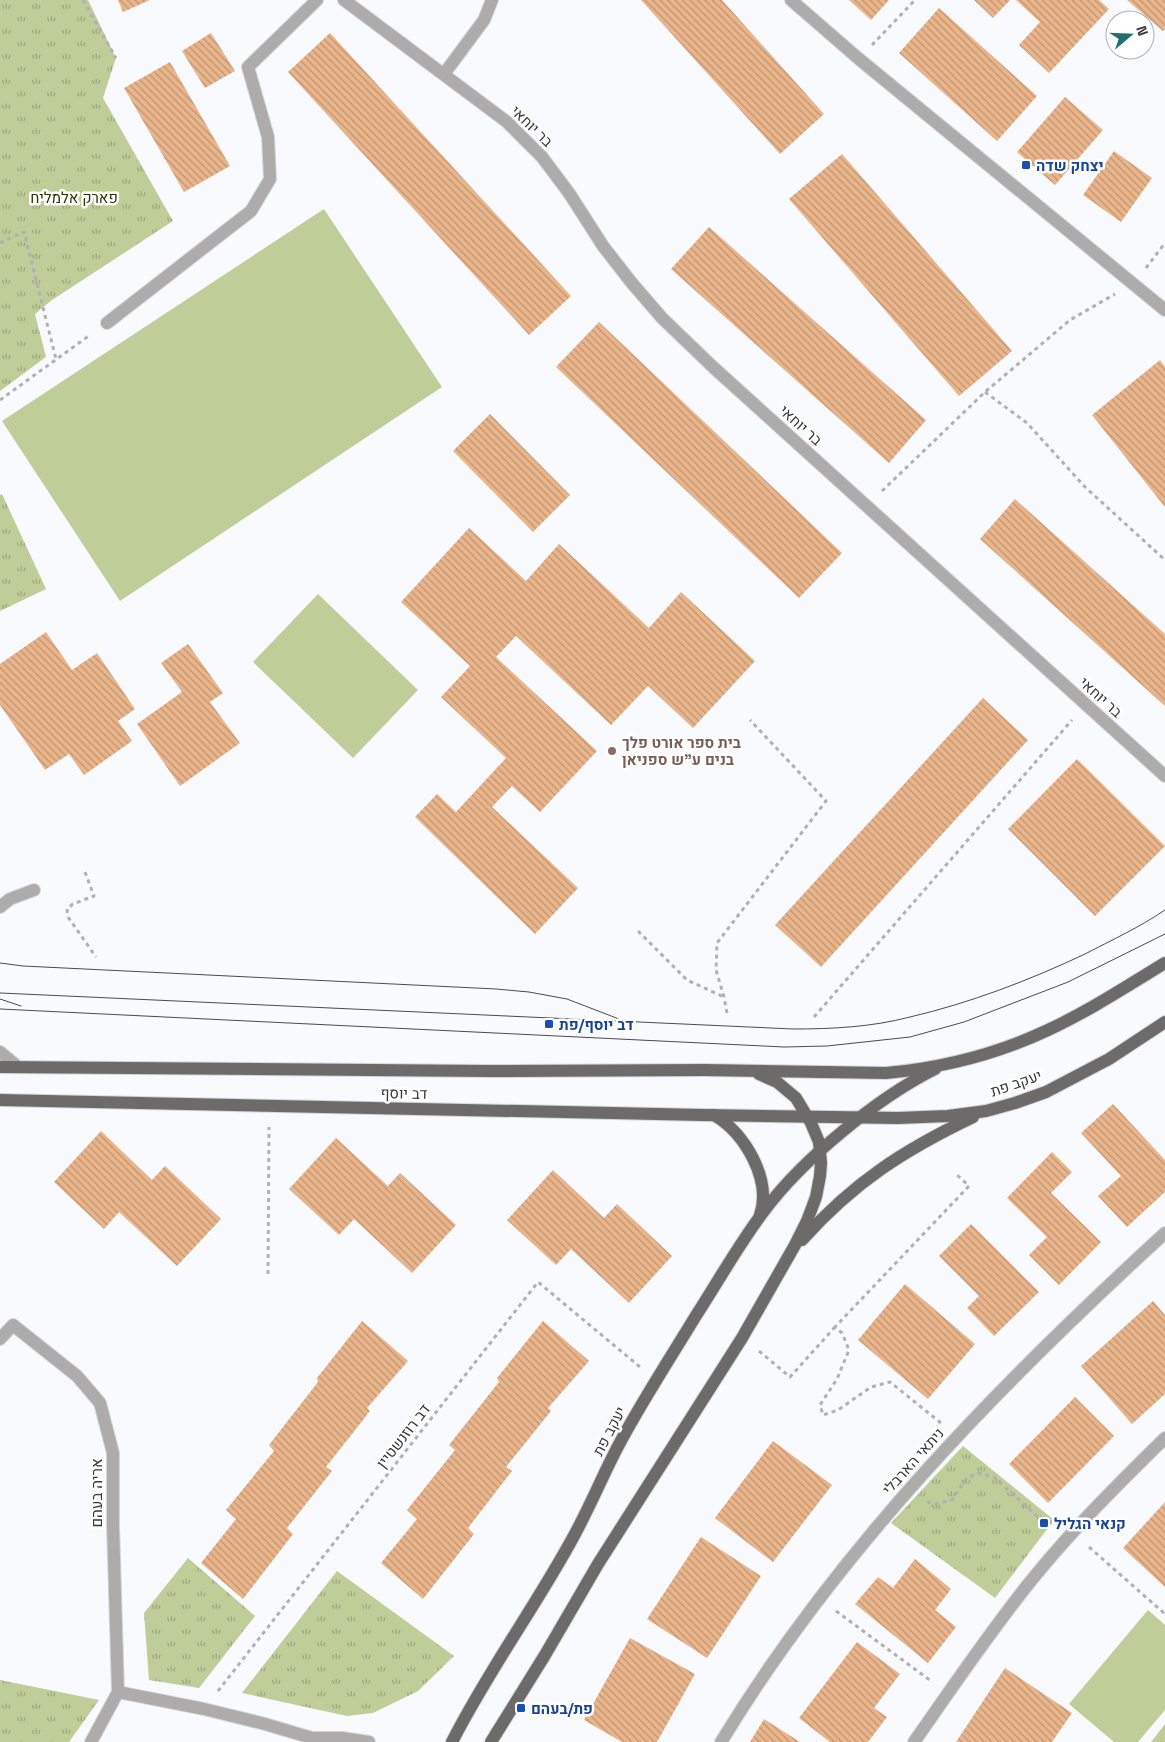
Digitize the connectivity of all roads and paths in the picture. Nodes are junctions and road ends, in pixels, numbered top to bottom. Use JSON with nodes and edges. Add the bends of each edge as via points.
{"nodes":[{"id":1,"x":83,"y":0,"type":"edge"},
{"id":2,"x":317,"y":0,"type":"edge"},
{"id":3,"x":344,"y":0,"type":"edge"},
{"id":4,"x":492,"y":0,"type":"edge"},
{"id":5,"x":791,"y":0,"type":"edge"},
{"id":6,"x":915,"y":0,"type":"edge"},
{"id":7,"x":116,"y":58,"type":"dead end"},
{"id":8,"x":859,"y":59,"type":"junction"},
{"id":9,"x":444,"y":74,"type":"junction"},
{"id":10,"x":0,"y":243,"type":"edge"},
{"id":11,"x":1165,"y":243,"type":"edge"},
{"id":12,"x":1134,"y":284,"type":"junction"},
{"id":13,"x":1165,"y":310,"type":"edge"},
{"id":14,"x":107,"y":323,"type":"joint"},
{"id":15,"x":56,"y":359,"type":"junction"},
{"id":16,"x":985,"y":392,"type":"junction"},
{"id":17,"x":0,"y":400,"type":"edge"},
{"id":18,"x":867,"y":506,"type":"junction"},
{"id":19,"x":1165,"y":560,"type":"edge"},
{"id":20,"x":1086,"y":704,"type":"junction"},
{"id":21,"x":750,"y":720,"type":"dead end"},
{"id":22,"x":1165,"y":776,"type":"edge"},
{"id":23,"x":85,"y":872,"type":"dead end"},
{"id":24,"x":34,"y":890,"type":"dead end"},
{"id":25,"x":0,"y":907,"type":"edge"},
{"id":26,"x":638,"y":931,"type":"dead end"},
{"id":27,"x":96,"y":957,"type":"dead end"},
{"id":28,"x":1165,"y":963,"type":"edge"},
{"id":29,"x":724,"y":997,"type":"junction"},
{"id":30,"x":726,"y":1013,"type":"dead end"},
{"id":31,"x":814,"y":1017,"type":"dead end"},
{"id":32,"x":1165,"y":1022,"type":"edge"},
{"id":33,"x":0,"y":1052,"type":"edge"},
{"id":34,"x":944,"y":1064,"type":"junction"},
{"id":35,"x":0,"y":1066,"type":"edge"},
{"id":36,"x":18,"y":1067,"type":"junction"},
{"id":37,"x":741,"y":1070,"type":"junction"},
{"id":38,"x":0,"y":1100,"type":"edge"},
{"id":39,"x":986,"y":1111,"type":"junction"},
{"id":40,"x":714,"y":1115,"type":"junction"},
{"id":41,"x":807,"y":1115,"type":"junction"},
{"id":42,"x":861,"y":1117,"type":"junction"},
{"id":43,"x":269,"y":1123,"type":"dead end"},
{"id":44,"x":820,"y":1152,"type":"junction"},
{"id":45,"x":956,"y":1174,"type":"dead end"},
{"id":46,"x":756,"y":1222,"type":"junction"},
{"id":47,"x":1165,"y":1233,"type":"edge"},
{"id":48,"x":791,"y":1253,"type":"junction"},
{"id":49,"x":268,"y":1274,"type":"dead end"},
{"id":50,"x":835,"y":1327,"type":"junction"},
{"id":51,"x":742,"y":1338,"type":"junction"},
{"id":52,"x":0,"y":1340,"type":"edge"},
{"id":53,"x":640,"y":1367,"type":"dead end"},
{"id":54,"x":957,"y":1436,"type":"junction"},
{"id":55,"x":1165,"y":1438,"type":"edge"},
{"id":56,"x":907,"y":1492,"type":"junction"},
{"id":57,"x":1073,"y":1533,"type":"junction"},
{"id":58,"x":819,"y":1599,"type":"junction"},
{"id":59,"x":1165,"y":1614,"type":"edge"},
{"id":60,"x":118,"y":1692,"type":"junction"},
{"id":61,"x":948,"y":1694,"type":"junction"},
{"id":62,"x":204,"y":1709,"type":"junction"},
{"id":63,"x":315,"y":1740,"type":"edge"},
{"id":64,"x":91,"y":1742,"type":"edge"},
{"id":65,"x":369,"y":1742,"type":"edge"},
{"id":66,"x":452,"y":1742,"type":"edge"},
{"id":67,"x":491,"y":1742,"type":"edge"},
{"id":68,"x":721,"y":1742,"type":"edge"},
{"id":69,"x":914,"y":1742,"type":"edge"}],
"edges":[{"from":1,"to":7,"type":"path"},
{"from":2,"to":14,"type":"street","via":[[248,67],[268,137],[270,179],[251,212]]},
{"from":3,"to":9,"type":"street","name":"בר יוחאי"},
{"from":4,"to":9,"type":"street","via":[[484,20]]},
{"from":5,"to":8,"type":"street"},
{"from":6,"to":8,"type":"path"},
{"from":8,"to":12,"type":"street"},
{"from":9,"to":18,"type":"street","name":"בר יוחאי","via":[[507,122],[542,157],[603,246],[662,318]]},
{"from":10,"to":15,"type":"path","via":[[24,232]]},
{"from":11,"to":12,"type":"path"},
{"from":12,"to":13,"type":"street"},
{"from":12,"to":16,"type":"path","via":[[1070,320]]},
{"from":14,"to":15,"type":"path"},
{"from":15,"to":17,"type":"path"},
{"from":16,"to":18,"type":"path"},
{"from":16,"to":19,"type":"path","via":[[1026,423],[1085,487]]},
{"from":18,"to":20,"type":"street","name":"בר יוחאי"},
{"from":20,"to":22,"type":"street","name":"בר יוחאי"},
{"from":20,"to":31,"type":"path"},
{"from":21,"to":29,"type":"path","via":[[826,802],[717,943],[716,970]]},
{"from":23,"to":27,"type":"path","via":[[94,896],[72,904],[67,909],[68,917]]},
{"from":24,"to":25,"type":"street","via":[[10,899]]},
{"from":26,"to":29,"type":"path","via":[[687,980]]},
{"from":28,"to":34,"type":"main road","name":"יעקב פת","via":[[1048,1030]]},
{"from":29,"to":30,"type":"path"},
{"from":32,"to":39,"type":"main road","name":"יעקב פת","via":[[1110,1059],[1054,1088]]},
{"from":33,"to":36,"type":"street"},
{"from":34,"to":37,"type":"main road","name":"יעקב פת","via":[[886,1073]]},
{"from":34,"to":42,"type":"main road","name":"יעקב פת"},
{"from":35,"to":36,"type":"main road","name":"דב יוסף"},
{"from":36,"to":37,"type":"main road","name":"דב יוסף"},
{"from":37,"to":41,"type":"main road","via":[[762,1074],[781,1085],[796,1098]]},
{"from":38,"to":40,"type":"main road","name":"דב יוסף"},
{"from":39,"to":42,"type":"main road","name":"יעקב פת","via":[[922,1118]]},
{"from":39,"to":48,"type":"main road","via":[[918,1145],[874,1173],[829,1212]]},
{"from":40,"to":41,"type":"main road","name":"דב יוסף"},
{"from":40,"to":46,"type":"main road","via":[[733,1130],[755,1164],[763,1204]]},
{"from":41,"to":42,"type":"main road","name":"יעקב פת"},
{"from":41,"to":44,"type":"main road"},
{"from":42,"to":44,"type":"main road","name":"יעקב פת"},
{"from":43,"to":49,"type":"path"},
{"from":44,"to":46,"type":"main road","name":"יעקב פת","via":[[782,1189]]},
{"from":44,"to":48,"type":"main road","via":[[816,1197]]},
{"from":45,"to":50,"type":"path","via":[[969,1186]]},
{"from":46,"to":66,"type":"main road","name":"יעקב פת","via":[[622,1437],[572,1540],[490,1673]]},
{"from":47,"to":54,"type":"street","name":"ניתאי הארבלי","via":[[1078,1314]]},
{"from":48,"to":51,"type":"main road"},
{"from":50,"to":51,"type":"path","via":[[790,1377]]},
{"from":50,"to":54,"type":"path","via":[[842,1333],[849,1350],[820,1405],[824,1415],[838,1410],[871,1387],[890,1382]]},
{"from":51,"to":67,"type":"main road","via":[[598,1564]]},
{"from":52,"to":60,"type":"street","name":"אריה בעהם","via":[[13,1325],[77,1376],[100,1403],[113,1453]]},
{"from":53,"to":62,"type":"path","name":"דב רוזנשטיין","via":[[538,1282]]},
{"from":54,"to":56,"type":"street","name":"ניתאי הארבלי"},
{"from":55,"to":57,"type":"street"},
{"from":56,"to":57,"type":"path","via":[[935,1504],[952,1500],[966,1479],[977,1473],[994,1477],[1038,1517]]},
{"from":56,"to":58,"type":"street","name":"ניתאי הארבלי"},
{"from":57,"to":59,"type":"path"},
{"from":57,"to":61,"type":"street","via":[[1030,1582]]},
{"from":58,"to":61,"type":"path"},
{"from":58,"to":68,"type":"street","name":"ניתאי הארבלי","via":[[752,1691]]},
{"from":60,"to":62,"type":"street"},
{"from":60,"to":64,"type":"street"},
{"from":61,"to":69,"type":"street"},
{"from":62,"to":63,"type":"street"},
{"from":63,"to":65,"type":"street","via":[[342,1738]]}]}
